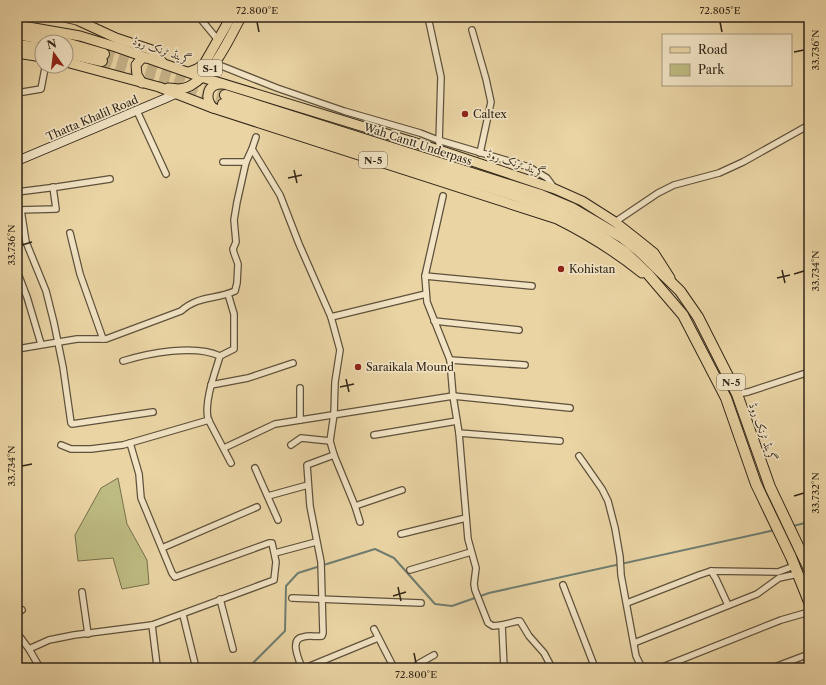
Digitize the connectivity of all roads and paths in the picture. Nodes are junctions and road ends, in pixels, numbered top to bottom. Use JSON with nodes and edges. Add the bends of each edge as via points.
{"nodes":[{"id":1,"x":64,"y":17,"type":"edge"},
{"id":2,"x":87,"y":17,"type":"edge"},
{"id":3,"x":199,"y":17,"type":"edge"},
{"id":4,"x":231,"y":17,"type":"edge"},
{"id":5,"x":241,"y":17,"type":"edge"},
{"id":6,"x":428,"y":17,"type":"edge"},
{"id":7,"x":76,"y":18,"type":"edge"},
{"id":8,"x":17,"y":26,"type":"edge"},
{"id":9,"x":94,"y":27,"type":"junction"},
{"id":10,"x":472,"y":30,"type":"dead end"},
{"id":11,"x":17,"y":34,"type":"edge"},
{"id":12,"x":34,"y":37,"type":"edge"},
{"id":13,"x":218,"y":40,"type":"junction"},
{"id":14,"x":17,"y":44,"type":"edge"},
{"id":15,"x":34,"y":47,"type":"edge"},
{"id":16,"x":74,"y":47,"type":"edge"},
{"id":17,"x":17,"y":53,"type":"edge"},
{"id":18,"x":74,"y":53,"type":"edge"},
{"id":19,"x":34,"y":56,"type":"edge"},
{"id":20,"x":150,"y":58,"type":"junction"},
{"id":21,"x":162,"y":62,"type":"junction"},
{"id":22,"x":214,"y":63,"type":"junction"},
{"id":23,"x":74,"y":64,"type":"edge"},
{"id":24,"x":186,"y":71,"type":"junction"},
{"id":25,"x":44,"y":74,"type":"edge"},
{"id":26,"x":201,"y":77,"type":"junction"},
{"id":27,"x":142,"y":82,"type":"junction"},
{"id":28,"x":225,"y":84,"type":"junction"},
{"id":29,"x":277,"y":88,"type":"junction"},
{"id":30,"x":178,"y":91,"type":"junction"},
{"id":31,"x":17,"y":93,"type":"edge"},
{"id":32,"x":271,"y":98,"type":"junction"},
{"id":33,"x":213,"y":108,"type":"junction"},
{"id":34,"x":137,"y":111,"type":"junction"},
{"id":35,"x":809,"y":125,"type":"edge"},
{"id":36,"x":256,"y":137,"type":"dead end"},
{"id":37,"x":439,"y":145,"type":"junction"},
{"id":38,"x":252,"y":149,"type":"junction"},
{"id":39,"x":480,"y":153,"type":"junction"},
{"id":40,"x":17,"y":161,"type":"edge"},
{"id":41,"x":223,"y":162,"type":"dead end"},
{"id":42,"x":246,"y":162,"type":"junction"},
{"id":43,"x":166,"y":174,"type":"dead end"},
{"id":44,"x":110,"y":179,"type":"dead end"},
{"id":45,"x":53,"y":187,"type":"junction"},
{"id":46,"x":555,"y":189,"type":"junction"},
{"id":47,"x":17,"y":192,"type":"edge"},
{"id":48,"x":444,"y":196,"type":"dead end"},
{"id":49,"x":19,"y":210,"type":"edge"},
{"id":50,"x":615,"y":222,"type":"junction"},
{"id":51,"x":70,"y":233,"type":"dead end"},
{"id":52,"x":17,"y":271,"type":"edge"},
{"id":53,"x":425,"y":276,"type":"junction"},
{"id":54,"x":674,"y":285,"type":"junction"},
{"id":55,"x":532,"y":286,"type":"dead end"},
{"id":56,"x":664,"y":292,"type":"junction"},
{"id":57,"x":228,"y":294,"type":"junction"},
{"id":58,"x":426,"y":294,"type":"junction"},
{"id":59,"x":331,"y":317,"type":"junction"},
{"id":60,"x":434,"y":321,"type":"junction"},
{"id":61,"x":519,"y":330,"type":"dead end"},
{"id":62,"x":104,"y":339,"type":"junction"},
{"id":63,"x":58,"y":343,"type":"junction"},
{"id":64,"x":41,"y":344,"type":"junction"},
{"id":65,"x":17,"y":349,"type":"edge"},
{"id":66,"x":220,"y":356,"type":"junction"},
{"id":67,"x":450,"y":360,"type":"junction"},
{"id":68,"x":123,"y":361,"type":"dead end"},
{"id":69,"x":293,"y":363,"type":"dead end"},
{"id":70,"x":525,"y":365,"type":"dead end"},
{"id":71,"x":809,"y":372,"type":"edge"},
{"id":72,"x":211,"y":385,"type":"junction"},
{"id":73,"x":300,"y":388,"type":"dead end"},
{"id":74,"x":737,"y":394,"type":"junction"},
{"id":75,"x":453,"y":396,"type":"junction"},
{"id":76,"x":726,"y":398,"type":"junction"},
{"id":77,"x":570,"y":408,"type":"dead end"},
{"id":78,"x":153,"y":412,"type":"dead end"},
{"id":79,"x":334,"y":414,"type":"junction"},
{"id":80,"x":209,"y":420,"type":"junction"},
{"id":81,"x":300,"y":420,"type":"junction"},
{"id":82,"x":457,"y":421,"type":"junction"},
{"id":83,"x":459,"y":433,"type":"junction"},
{"id":84,"x":374,"y":435,"type":"dead end"},
{"id":85,"x":330,"y":441,"type":"junction"},
{"id":86,"x":560,"y":441,"type":"dead end"},
{"id":87,"x":130,"y":443,"type":"junction"},
{"id":88,"x":61,"y":445,"type":"dead end"},
{"id":89,"x":292,"y":445,"type":"dead end"},
{"id":90,"x":224,"y":448,"type":"junction"},
{"id":91,"x":334,"y":455,"type":"junction"},
{"id":92,"x":579,"y":456,"type":"dead end"},
{"id":93,"x":232,"y":463,"type":"dead end"},
{"id":94,"x":255,"y":468,"type":"dead end"},
{"id":95,"x":308,"y":485,"type":"junction"},
{"id":96,"x":402,"y":490,"type":"dead end"},
{"id":97,"x":268,"y":496,"type":"junction"},
{"id":98,"x":355,"y":506,"type":"junction"},
{"id":99,"x":257,"y":507,"type":"dead end"},
{"id":100,"x":466,"y":518,"type":"junction"},
{"id":101,"x":278,"y":520,"type":"dead end"},
{"id":102,"x":360,"y":522,"type":"dead end"},
{"id":103,"x":401,"y":534,"type":"dead end"},
{"id":104,"x":316,"y":542,"type":"junction"},
{"id":105,"x":162,"y":548,"type":"junction"},
{"id":106,"x":471,"y":552,"type":"junction"},
{"id":107,"x":275,"y":554,"type":"junction"},
{"id":108,"x":794,"y":566,"type":"junction"},
{"id":109,"x":809,"y":569,"type":"edge"},
{"id":110,"x":410,"y":570,"type":"dead end"},
{"id":111,"x":711,"y":572,"type":"junction"},
{"id":112,"x":563,"y":585,"type":"dead end"},
{"id":113,"x":82,"y":592,"type":"dead end"},
{"id":114,"x":292,"y":598,"type":"dead end"},
{"id":115,"x":322,"y":598,"type":"junction"},
{"id":116,"x":220,"y":600,"type":"junction"},
{"id":117,"x":809,"y":602,"type":"edge"},
{"id":118,"x":421,"y":603,"type":"dead end"},
{"id":119,"x":627,"y":603,"type":"junction"},
{"id":120,"x":728,"y":605,"type":"junction"},
{"id":121,"x":809,"y":612,"type":"edge"},
{"id":122,"x":184,"y":615,"type":"junction"},
{"id":123,"x":502,"y":625,"type":"junction"},
{"id":124,"x":152,"y":626,"type":"junction"},
{"id":125,"x":374,"y":629,"type":"dead end"},
{"id":126,"x":88,"y":634,"type":"junction"},
{"id":127,"x":18,"y":637,"type":"edge"},
{"id":128,"x":378,"y":638,"type":"junction"},
{"id":129,"x":634,"y":643,"type":"junction"},
{"id":130,"x":29,"y":649,"type":"junction"},
{"id":131,"x":233,"y":649,"type":"dead end"},
{"id":132,"x":809,"y":654,"type":"edge"},
{"id":133,"x":434,"y":655,"type":"dead end"},
{"id":134,"x":157,"y":666,"type":"dead end"},
{"id":135,"x":303,"y":667,"type":"edge"},
{"id":136,"x":39,"y":668,"type":"edge"},
{"id":137,"x":196,"y":668,"type":"edge"},
{"id":138,"x":294,"y":668,"type":"edge"},
{"id":139,"x":394,"y":668,"type":"edge"},
{"id":140,"x":414,"y":668,"type":"edge"},
{"id":141,"x":504,"y":668,"type":"edge"},
{"id":142,"x":552,"y":668,"type":"edge"},
{"id":143,"x":594,"y":668,"type":"edge"},
{"id":144,"x":642,"y":668,"type":"edge"},
{"id":145,"x":660,"y":668,"type":"edge"},
{"id":146,"x":772,"y":668,"type":"edge"}],
"edges":[{"from":1,"to":7,"type":"main road"},
{"from":2,"to":9,"type":"main road"},
{"from":3,"to":13,"type":"street"},
{"from":4,"to":13,"type":"main road","number":"S-1"},
{"from":5,"to":22,"type":"main road","number":"S-1"},
{"from":6,"to":37,"type":"street","via":[[441,77]]},
{"from":7,"to":9,"type":"main road"},
{"from":8,"to":20,"type":"main road","name":"گرینڈ ٹرنک روڈ","number":"N-5","via":[[80,36]]},
{"from":9,"to":21,"type":"main road","via":[[116,38],[152,50]]},
{"from":10,"to":39,"type":"street","via":[[491,102]]},
{"from":11,"to":12,"type":"highway"},
{"from":13,"to":24,"type":"main road","number":"S-1","via":[[204,64]]},
{"from":14,"to":15,"type":"highway"},
{"from":16,"to":18,"type":"highway","via":[[103,58]]},
{"from":17,"to":19,"type":"main road"},
{"from":20,"to":21,"type":"main road","name":"گرینڈ ٹرنک روڈ","number":"N-5"},
{"from":20,"to":27,"type":"main road","via":[[142,58],[136,65],[137,75]]},
{"from":21,"to":24,"type":"main road","name":"گرینڈ ٹرنک روڈ","number":"N-5"},
{"from":22,"to":26,"type":"main road","number":"S-1"},
{"from":22,"to":29,"type":"street"},
{"from":23,"to":27,"type":"main road"},
{"from":24,"to":26,"type":"main road","name":"گرینڈ ٹرنک روڈ","number":"N-5"},
{"from":24,"to":30,"type":"main road","via":[[187,79]]},
{"from":25,"to":31,"type":"street","via":[[41,89]]},
{"from":26,"to":28,"type":"main road","name":"گرینڈ ٹرنک روڈ","number":"N-5"},
{"from":26,"to":30,"type":"main road","number":"S-1"},
{"from":27,"to":30,"type":"main road"},
{"from":28,"to":32,"type":"main road","name":"گرینڈ ٹرنک روڈ","number":"N-5"},
{"from":28,"to":33,"type":"main road","via":[[214,85],[210,89],[207,96]]},
{"from":29,"to":32,"type":"street"},
{"from":29,"to":37,"type":"street","via":[[420,133]]},
{"from":30,"to":33,"type":"main road","number":"N-5"},
{"from":30,"to":34,"type":"street","name":"Thatta Khalil Road"},
{"from":32,"to":37,"type":"main road","name":"گرینڈ ٹرنک روڈ","number":"N-5"},
{"from":33,"to":56,"type":"main road","number":"N-5","via":[[557,219],[594,239],[628,262]]},
{"from":34,"to":40,"type":"street","name":"Thatta Khalil Road"},
{"from":34,"to":43,"type":"street"},
{"from":35,"to":50,"type":"street","via":[[719,173],[658,192]]},
{"from":36,"to":38,"type":"street"},
{"from":37,"to":39,"type":"street"},
{"from":37,"to":46,"type":"main road","name":"گرینڈ ٹرنک روڈ","number":"N-5"},
{"from":38,"to":42,"type":"street"},
{"from":38,"to":59,"type":"street","via":[[280,196]]},
{"from":39,"to":46,"type":"street","via":[[529,167],[547,178]]},
{"from":41,"to":42,"type":"street"},
{"from":42,"to":57,"type":"street","via":[[234,220],[234,253],[238,264],[238,283],[235,291]]},
{"from":44,"to":45,"type":"street"},
{"from":45,"to":47,"type":"street"},
{"from":45,"to":49,"type":"street","via":[[56,209]]},
{"from":46,"to":50,"type":"main road","name":"گرینڈ ٹرنک روڈ","number":"N-5"},
{"from":48,"to":53,"type":"street"},
{"from":49,"to":63,"type":"street","via":[[26,242],[48,298]]},
{"from":50,"to":54,"type":"main road","name":"گرینڈ ٹرنک روڈ","number":"N-5","via":[[654,254]]},
{"from":51,"to":62,"type":"street","via":[[80,274]]},
{"from":52,"to":64,"type":"street"},
{"from":53,"to":55,"type":"street"},
{"from":53,"to":58,"type":"street"},
{"from":54,"to":56,"type":"highway","name":"Wah Cantt Underpass","via":[[622,238],[566,206],[541,195],[224,100],[547,207],[571,218],[626,253]]},
{"from":54,"to":74,"type":"highway","name":"گرینڈ ٹرنک روڈ","number":"N-5","via":[[698,317]]},
{"from":56,"to":76,"type":"highway","number":"N-5","via":[[683,315]]},
{"from":57,"to":62,"type":"street","via":[[198,300],[181,311]]},
{"from":57,"to":66,"type":"street","via":[[234,314],[234,349]]},
{"from":58,"to":59,"type":"street"},
{"from":58,"to":60,"type":"street","via":[[426,302]]},
{"from":59,"to":79,"type":"street","via":[[340,350]]},
{"from":60,"to":61,"type":"street"},
{"from":60,"to":67,"type":"street"},
{"from":62,"to":63,"type":"street","via":[[78,338]]},
{"from":63,"to":64,"type":"street"},
{"from":63,"to":78,"type":"street","via":[[72,424]]},
{"from":64,"to":65,"type":"street"},
{"from":66,"to":68,"type":"street","via":[[212,352],[177,351],[144,355]]},
{"from":66,"to":72,"type":"street"},
{"from":67,"to":70,"type":"street"},
{"from":67,"to":75,"type":"street"},
{"from":69,"to":72,"type":"street","via":[[248,378]]},
{"from":71,"to":74,"type":"street"},
{"from":72,"to":80,"type":"street","via":[[207,413]]},
{"from":73,"to":81,"type":"street"},
{"from":74,"to":76,"type":"highway"},
{"from":74,"to":109,"type":"highway","name":"گرینڈ ٹرنک روڈ","number":"N-5","via":[[770,487]]},
{"from":75,"to":77,"type":"street"},
{"from":75,"to":79,"type":"street"},
{"from":75,"to":82,"type":"street"},
{"from":76,"to":108,"type":"highway","number":"N-5","via":[[760,493]]},
{"from":79,"to":81,"type":"street"},
{"from":79,"to":85,"type":"street"},
{"from":80,"to":87,"type":"street"},
{"from":80,"to":90,"type":"street"},
{"from":81,"to":90,"type":"street","via":[[275,424]]},
{"from":82,"to":83,"type":"street"},
{"from":82,"to":84,"type":"street"},
{"from":83,"to":86,"type":"street"},
{"from":83,"to":100,"type":"street"},
{"from":85,"to":89,"type":"street","via":[[301,438]]},
{"from":85,"to":91,"type":"street"},
{"from":87,"to":88,"type":"street","via":[[91,449],[71,449]]},
{"from":87,"to":105,"type":"street","via":[[141,498]]},
{"from":90,"to":93,"type":"street"},
{"from":91,"to":95,"type":"street","via":[[307,465]]},
{"from":91,"to":98,"type":"street"},
{"from":92,"to":119,"type":"street","via":[[608,500]]},
{"from":94,"to":97,"type":"street"},
{"from":95,"to":97,"type":"street"},
{"from":95,"to":104,"type":"street"},
{"from":96,"to":98,"type":"street"},
{"from":97,"to":101,"type":"street"},
{"from":98,"to":102,"type":"street"},
{"from":99,"to":105,"type":"street"},
{"from":100,"to":103,"type":"street"},
{"from":100,"to":106,"type":"street"},
{"from":104,"to":107,"type":"street"},
{"from":104,"to":115,"type":"street","via":[[321,562]]},
{"from":105,"to":107,"type":"street","via":[[176,577],[269,543],[274,545]]},
{"from":106,"to":110,"type":"street"},
{"from":106,"to":123,"type":"street","via":[[476,568],[474,590],[488,623],[493,626]]},
{"from":107,"to":116,"type":"street","via":[[274,580]]},
{"from":108,"to":111,"type":"street","via":[[778,572]]},
{"from":108,"to":117,"type":"highway","number":"N-5"},
{"from":108,"to":120,"type":"street","via":[[757,594]]},
{"from":111,"to":119,"type":"street"},
{"from":111,"to":120,"type":"street"},
{"from":112,"to":143,"type":"street"},
{"from":113,"to":126,"type":"street"},
{"from":114,"to":115,"type":"street"},
{"from":115,"to":118,"type":"street"},
{"from":115,"to":135,"type":"street","via":[[322,636],[303,637],[296,642]]},
{"from":116,"to":122,"type":"street"},
{"from":116,"to":131,"type":"street"},
{"from":119,"to":129,"type":"street"},
{"from":120,"to":129,"type":"street"},
{"from":121,"to":145,"type":"street","via":[[781,620]]},
{"from":122,"to":124,"type":"street"},
{"from":122,"to":137,"type":"street"},
{"from":123,"to":141,"type":"street"},
{"from":123,"to":142,"type":"street","via":[[520,622],[544,652]]},
{"from":124,"to":126,"type":"street"},
{"from":124,"to":134,"type":"street"},
{"from":125,"to":128,"type":"street"},
{"from":126,"to":130,"type":"street","via":[[49,640]]},
{"from":127,"to":130,"type":"street"},
{"from":128,"to":135,"type":"street"},
{"from":128,"to":139,"type":"street"},
{"from":129,"to":144,"type":"street","via":[[636,656]]},
{"from":130,"to":136,"type":"street"},
{"from":132,"to":146,"type":"street"},
{"from":133,"to":140,"type":"street"},
{"from":135,"to":138,"type":"street"}]}
